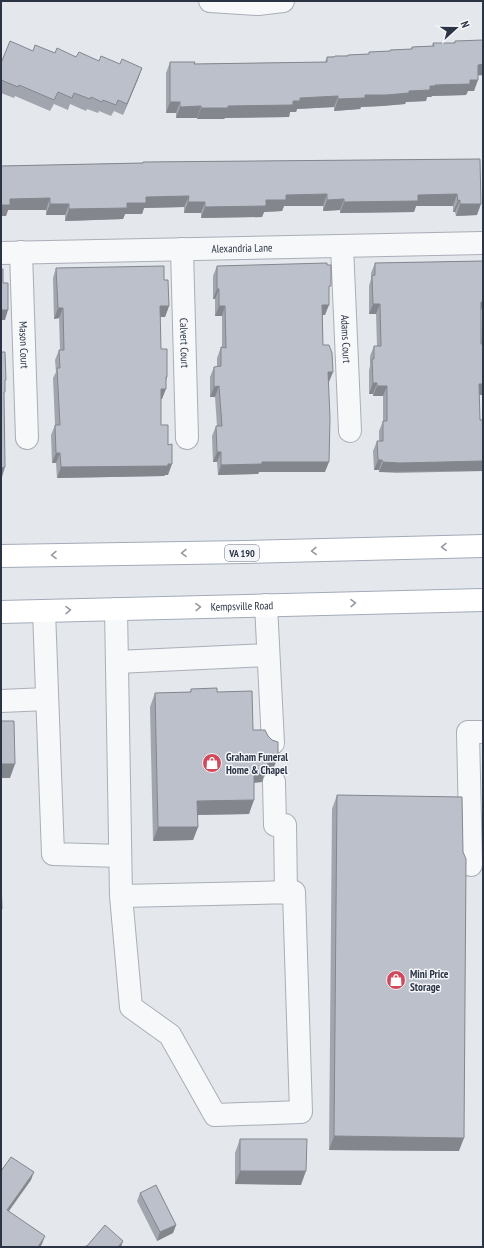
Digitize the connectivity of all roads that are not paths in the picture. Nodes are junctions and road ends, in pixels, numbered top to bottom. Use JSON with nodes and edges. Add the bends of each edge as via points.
{"nodes":[{"id":1,"x":210,"y":1,"type":"edge"},
{"id":2,"x":283,"y":1,"type":"edge"},
{"id":3,"x":483,"y":243,"type":"edge"},
{"id":4,"x":342,"y":246,"type":"junction"},
{"id":5,"x":182,"y":249,"type":"junction"},
{"id":6,"x":11,"y":252,"type":"edge"},
{"id":7,"x":350,"y":431,"type":"dead end"},
{"id":8,"x":27,"y":438,"type":"dead end"},
{"id":9,"x":187,"y":438,"type":"dead end"},
{"id":10,"x":483,"y":546,"type":"edge"},
{"id":11,"x":1,"y":556,"type":"edge"},
{"id":12,"x":483,"y":600,"type":"edge"},
{"id":13,"x":266,"y":605,"type":"junction"},
{"id":14,"x":116,"y":609,"type":"junction"},
{"id":15,"x":44,"y":611,"type":"junction"},
{"id":16,"x":1,"y":612,"type":"edge"},
{"id":17,"x":268,"y":655,"type":"junction"},
{"id":18,"x":116,"y":662,"type":"junction"},
{"id":19,"x":47,"y":699,"type":"junction"},
{"id":20,"x":1,"y":701,"type":"edge"},
{"id":21,"x":483,"y":732,"type":"edge"},
{"id":22,"x":273,"y":743,"type":"edge"},
{"id":23,"x":274,"y":782,"type":"dead end"},
{"id":24,"x":120,"y":856,"type":"junction"},
{"id":25,"x":471,"y":865,"type":"dead end"},
{"id":26,"x":286,"y":892,"type":"junction"},
{"id":27,"x":121,"y":896,"type":"junction"}],
"edges":[{"from":1,"to":2,"type":"street","via":[[258,4]]},
{"from":3,"to":4,"type":"street","name":"Alexandria Lane"},
{"from":4,"to":5,"type":"street","name":"Alexandria Lane"},
{"from":4,"to":7,"type":"street","name":"Adams Court"},
{"from":5,"to":6,"type":"street","name":"Alexandria Lane"},
{"from":5,"to":9,"type":"street","name":"Calvert Court"},
{"from":6,"to":8,"type":"street","name":"Mason Court"},
{"from":10,"to":11,"type":"main road","number":"VA 190","one_way":true},
{"from":13,"to":12,"type":"main road","name":"Kempsville Road","one_way":true},
{"from":14,"to":13,"type":"main road","name":"Kempsville Road","one_way":true},
{"from":13,"to":17,"type":"street"},
{"from":15,"to":14,"type":"main road","name":"Kempsville Road","one_way":true},
{"from":14,"to":18,"type":"street"},
{"from":15,"to":16,"type":"main road","name":"Kempsville Road"},
{"from":15,"to":19,"type":"street"},
{"from":17,"to":18,"type":"street"},
{"from":17,"to":22,"type":"street"},
{"from":18,"to":24,"type":"street"},
{"from":19,"to":20,"type":"street"},
{"from":19,"to":24,"type":"street","via":[[53,854]]},
{"from":21,"to":25,"type":"street","via":[[468,732]]},
{"from":23,"to":26,"type":"street","via":[[275,825],[285,825]]},
{"from":24,"to":27,"type":"street"},
{"from":26,"to":27,"type":"street"},
{"from":26,"to":27,"type":"street","via":[[294,892],[301,1112],[215,1116],[170,1035],[131,1007]]}]}
